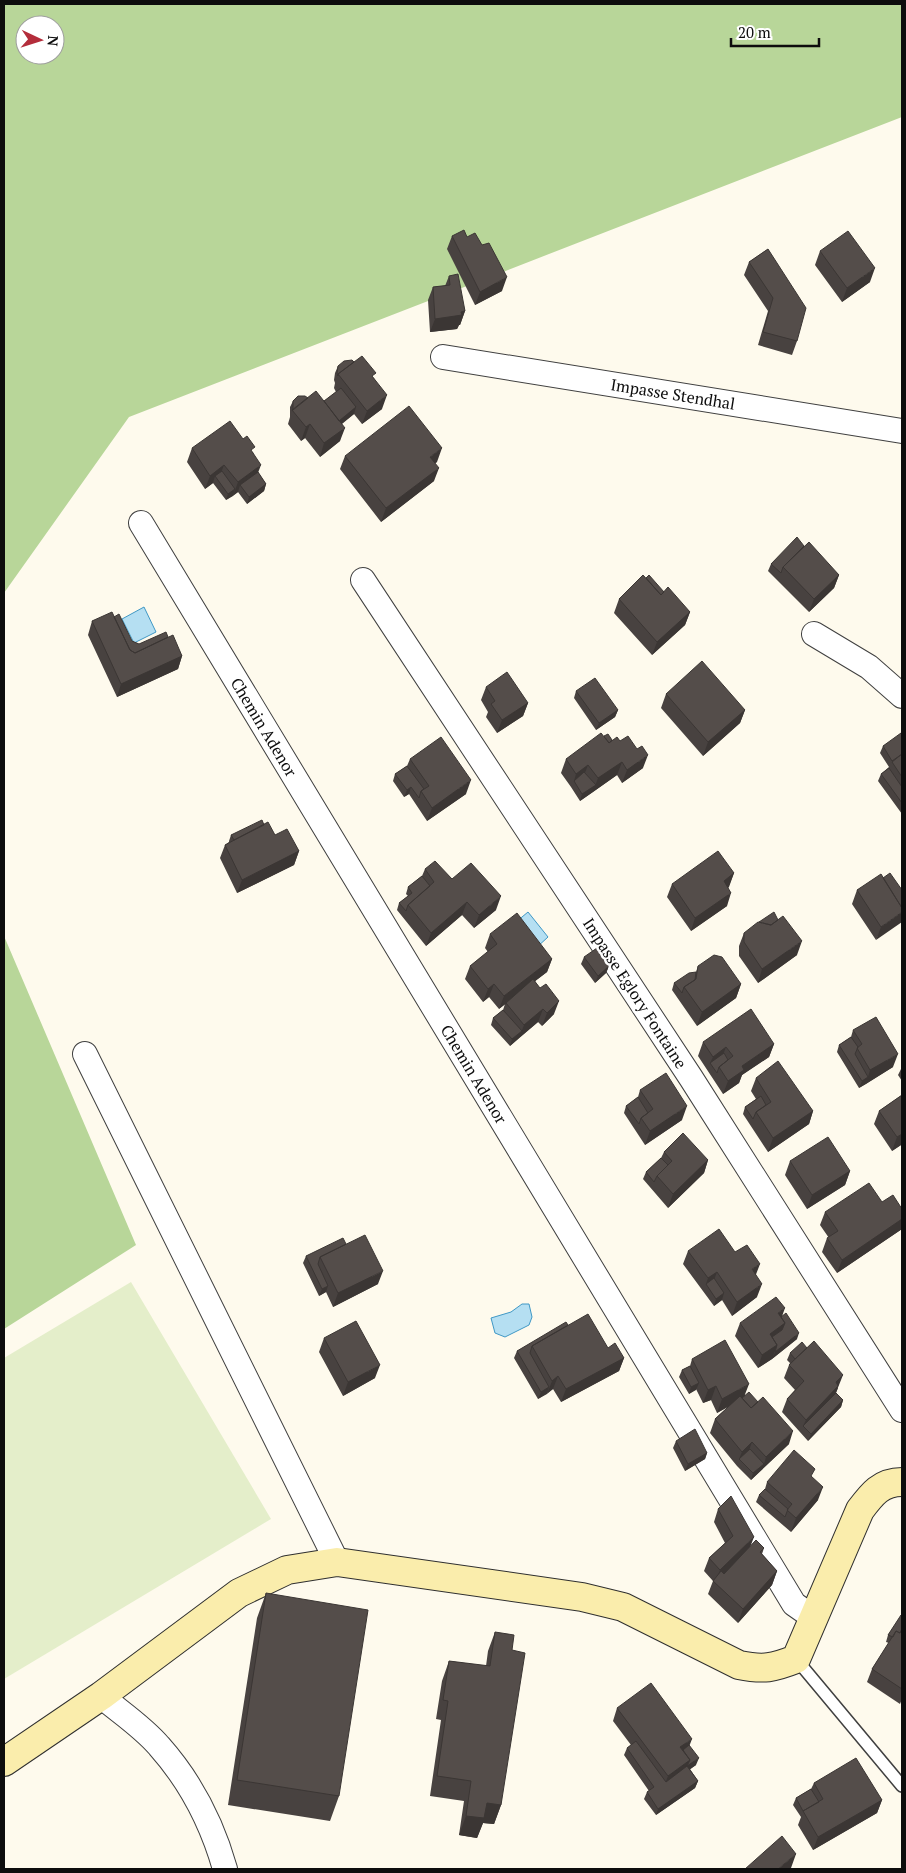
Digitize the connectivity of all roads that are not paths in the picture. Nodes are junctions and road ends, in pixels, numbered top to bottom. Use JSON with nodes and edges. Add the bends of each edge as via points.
{"nodes":[{"id":1,"x":443,"y":357,"type":"dead end"},
{"id":2,"x":902,"y":431,"type":"edge"},
{"id":3,"x":141,"y":523,"type":"dead end"},
{"id":4,"x":363,"y":580,"type":"dead end"},
{"id":5,"x":814,"y":634,"type":"dead end"},
{"id":6,"x":902,"y":696,"type":"edge"},
{"id":7,"x":85,"y":1054,"type":"dead end"},
{"id":8,"x":902,"y":1410,"type":"edge"},
{"id":9,"x":902,"y":1482,"type":"edge"},
{"id":10,"x":337,"y":1562,"type":"junction"},
{"id":11,"x":814,"y":1618,"type":"junction"},
{"id":12,"x":796,"y":1659,"type":"junction"},
{"id":13,"x":101,"y":1696,"type":"junction"},
{"id":14,"x":4,"y":1762,"type":"edge"},
{"id":15,"x":902,"y":1786,"type":"edge"},
{"id":16,"x":225,"y":1869,"type":"edge"}],
"edges":[{"from":1,"to":2,"type":"street","name":"Impasse Stendhal"},
{"from":3,"to":11,"type":"street","name":"Chemin Adenor","via":[[794,1604]]},
{"from":4,"to":8,"type":"street","name":"Impasse Eglory Fontaine","via":[[691,1078]]},
{"from":5,"to":6,"type":"street","via":[[868,667]]},
{"from":7,"to":10,"type":"street"},
{"from":9,"to":11,"type":"main road","via":[[890,1482],[873,1492],[860,1510]]},
{"from":10,"to":12,"type":"main road","via":[[582,1597],[623,1607],[739,1665],[773,1669]]},
{"from":10,"to":13,"type":"main road","via":[[287,1570],[239,1593]]},
{"from":11,"to":12,"type":"main road"},
{"from":12,"to":15,"type":"lane"},
{"from":13,"to":14,"type":"main road"},
{"from":13,"to":16,"type":"street","via":[[158,1744],[197,1797]]}]}
